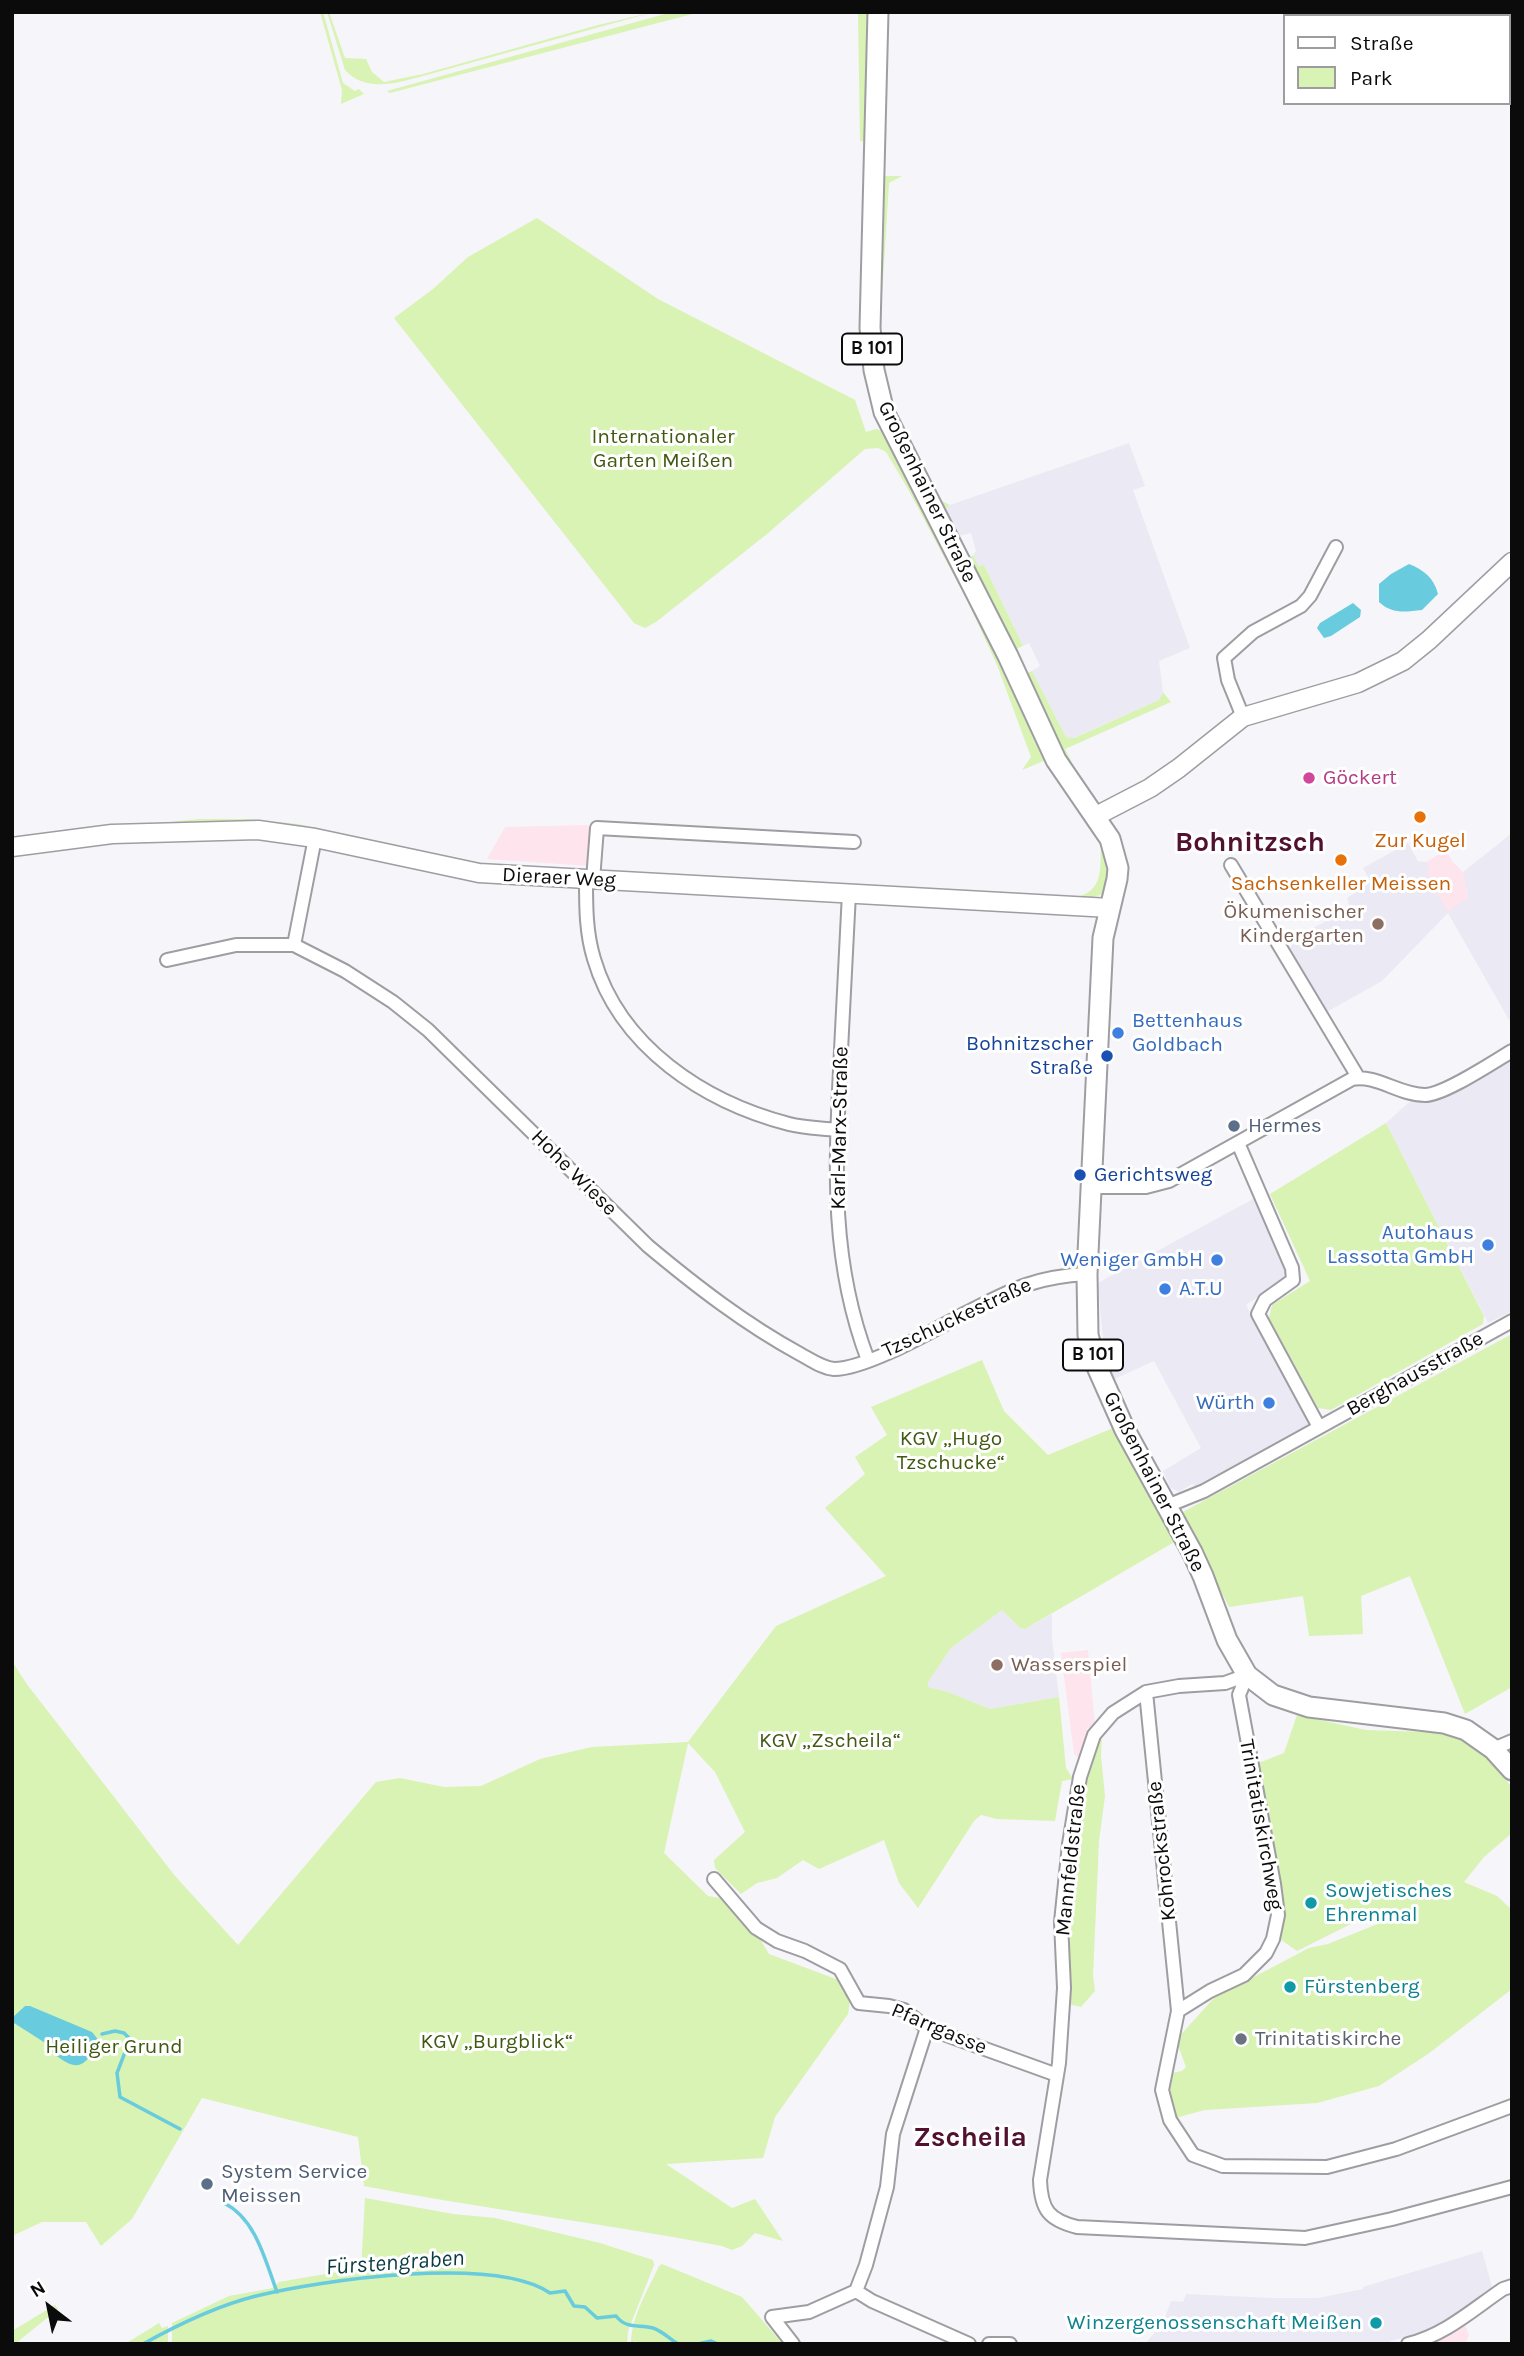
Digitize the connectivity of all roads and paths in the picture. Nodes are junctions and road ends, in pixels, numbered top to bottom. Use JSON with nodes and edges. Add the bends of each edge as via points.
{"nodes":[{"id":1,"x":878,"y":12,"type":"edge"},
{"id":2,"x":1336,"y":547,"type":"dead end"},
{"id":3,"x":1512,"y":562,"type":"edge"},
{"id":4,"x":1243,"y":717,"type":"junction"},
{"id":5,"x":1096,"y":816,"type":"junction"},
{"id":6,"x":315,"y":838,"type":"junction"},
{"id":7,"x":854,"y":842,"type":"dead end"},
{"id":8,"x":12,"y":847,"type":"edge"},
{"id":9,"x":1231,"y":865,"type":"dead end"},
{"id":10,"x":590,"y":880,"type":"junction"},
{"id":11,"x":849,"y":893,"type":"junction"},
{"id":12,"x":1110,"y":908,"type":"junction"},
{"id":13,"x":294,"y":945,"type":"junction"},
{"id":14,"x":167,"y":960,"type":"dead end"},
{"id":15,"x":1512,"y":1051,"type":"edge"},
{"id":16,"x":1358,"y":1077,"type":"junction"},
{"id":17,"x":837,"y":1129,"type":"junction"},
{"id":18,"x":1238,"y":1143,"type":"junction"},
{"id":19,"x":1091,"y":1187,"type":"junction"},
{"id":20,"x":1087,"y":1274,"type":"junction"},
{"id":21,"x":1512,"y":1321,"type":"edge"},
{"id":22,"x":868,"y":1360,"type":"junction"},
{"id":23,"x":1319,"y":1427,"type":"junction"},
{"id":24,"x":1167,"y":1506,"type":"junction"},
{"id":25,"x":1247,"y":1675,"type":"junction"},
{"id":26,"x":1146,"y":1692,"type":"junction"},
{"id":27,"x":1503,"y":1745,"type":"edge"},
{"id":28,"x":1512,"y":1770,"type":"edge"},
{"id":29,"x":715,"y":1879,"type":"dead end"},
{"id":30,"x":1178,"y":2011,"type":"junction"},
{"id":31,"x":927,"y":2028,"type":"junction"},
{"id":32,"x":1057,"y":2075,"type":"junction"},
{"id":33,"x":1512,"y":2106,"type":"edge"},
{"id":34,"x":1512,"y":2187,"type":"edge"},
{"id":35,"x":1512,"y":2286,"type":"edge"},
{"id":36,"x":856,"y":2291,"type":"junction"},
{"id":37,"x":793,"y":2344,"type":"edge"},
{"id":38,"x":969,"y":2344,"type":"edge"},
{"id":39,"x":989,"y":2344,"type":"edge"},
{"id":40,"x":1010,"y":2344,"type":"edge"},
{"id":41,"x":1408,"y":2344,"type":"edge"}],
"edges":[{"from":1,"to":5,"type":"main road","name":"Großenhainer Straße","number":"B 101","via":[[870,328],[884,411],[1056,760]]},
{"from":2,"to":4,"type":"street","via":[[1300,606],[1253,632],[1224,658]]},
{"from":3,"to":4,"type":"main road","via":[[1403,661],[1358,683]]},
{"from":4,"to":5,"type":"main road","via":[[1160,781]]},
{"from":5,"to":12,"type":"main road","name":"Großenhainer Straße","number":"B 101","via":[[1110,839],[1118,868]]},
{"from":6,"to":8,"type":"main road","name":"Dieraer Weg","via":[[258,830],[177,830]]},
{"from":6,"to":10,"type":"main road","name":"Dieraer Weg","via":[[479,873]]},
{"from":6,"to":13,"type":"street"},
{"from":7,"to":10,"type":"street","via":[[597,828]]},
{"from":9,"to":16,"type":"street"},
{"from":10,"to":11,"type":"main road","name":"Dieraer Weg"},
{"from":10,"to":17,"type":"street","via":[[586,919],[593,958],[612,1001],[653,1054],[705,1091],[746,1110],[791,1124]]},
{"from":11,"to":12,"type":"main road","name":"Dieraer Weg"},
{"from":11,"to":17,"type":"street","name":"Karl-Marx-Straße"},
{"from":12,"to":19,"type":"main road","name":"Großenhainer Straße","number":"B 101","via":[[1103,938]]},
{"from":13,"to":14,"type":"street","name":"Hohe Wiese","via":[[236,945]]},
{"from":13,"to":22,"type":"street","name":"Hohe Wiese","via":[[365,984],[428,1030],[648,1246],[728,1310],[820,1365],[844,1368]]},
{"from":15,"to":16,"type":"street","via":[[1435,1094],[1418,1094]]},
{"from":16,"to":18,"type":"street"},
{"from":17,"to":22,"type":"street","name":"Karl-Marx-Straße","via":[[841,1261]]},
{"from":18,"to":19,"type":"street","via":[[1158,1185]]},
{"from":18,"to":23,"type":"street","via":[[1292,1268],[1293,1280],[1265,1300],[1258,1314]]},
{"from":19,"to":20,"type":"main road","name":"Großenhainer Straße","number":"B 101"},
{"from":20,"to":22,"type":"street","name":"Tzschuckestraße","via":[[1024,1284]]},
{"from":20,"to":24,"type":"main road","name":"Großenhainer Straße","number":"B 101","via":[[1087,1335],[1097,1367]]},
{"from":21,"to":23,"type":"street","name":"Berghausstraße"},
{"from":23,"to":24,"type":"street","name":"Berghausstraße","via":[[1204,1491]]},
{"from":24,"to":25,"type":"main road","name":"Großenhainer Straße","number":"B 101"},
{"from":25,"to":26,"type":"street","name":"Mannfeldstraße","via":[[1225,1683]]},
{"from":25,"to":27,"type":"main road","name":"Großenhainer Straße","number":"B 101","via":[[1273,1695],[1309,1707],[1444,1723]]},
{"from":25,"to":30,"type":"street","name":"Trinitatiskirchweg","via":[[1239,1695],[1274,1884],[1276,1926],[1266,1953],[1255,1966]]},
{"from":26,"to":30,"type":"street","name":"Kohrockstraße"},
{"from":26,"to":32,"type":"street","name":"Mannfeldstraße","via":[[1113,1713],[1094,1735],[1080,1777],[1061,1922],[1064,1988]]},
{"from":27,"to":28,"type":"main road","name":"Großenhainer Straße","number":"B 101"},
{"from":29,"to":31,"type":"street","name":"Pfarrgasse","via":[[756,1928],[840,1969],[859,2003],[904,2010]]},
{"from":30,"to":33,"type":"street","name":"Kohrockstraße","via":[[1162,2090],[1170,2120],[1193,2155],[1223,2166],[1327,2166],[1407,2145]]},
{"from":31,"to":32,"type":"street","name":"Pfarrgasse"},
{"from":31,"to":36,"type":"street","via":[[893,2134],[887,2186]]},
{"from":32,"to":34,"type":"street","name":"Mannfeldstraße","via":[[1040,2180],[1040,2194],[1057,2222],[1305,2238]]},
{"from":35,"to":41,"type":"street","via":[[1454,2325]]},
{"from":36,"to":37,"type":"street","via":[[809,2312],[772,2316]]},
{"from":36,"to":38,"type":"street"},
{"from":39,"to":40,"type":"street"}]}
